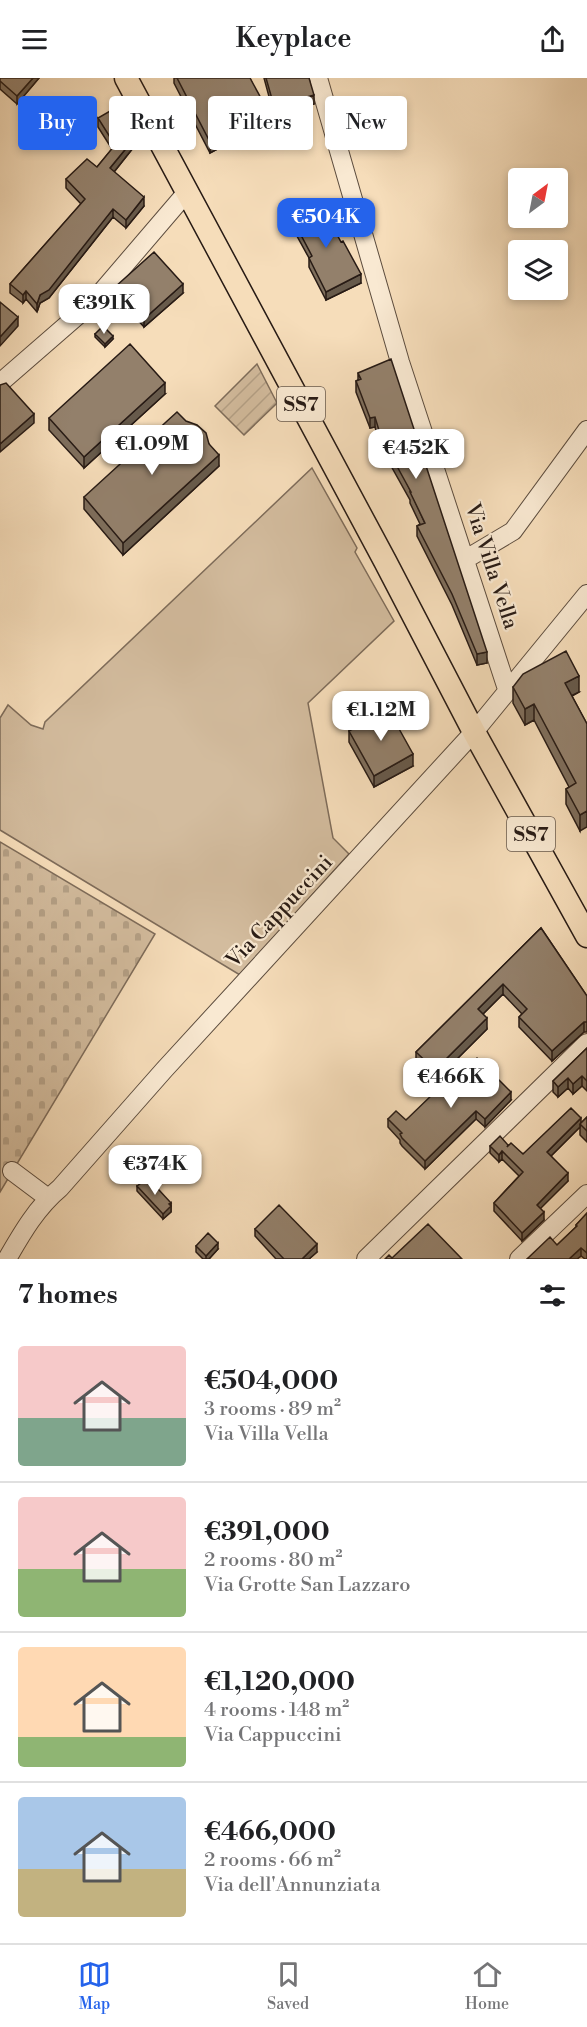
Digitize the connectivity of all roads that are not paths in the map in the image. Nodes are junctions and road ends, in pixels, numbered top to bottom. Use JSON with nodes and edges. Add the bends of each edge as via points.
{"nodes":[{"id":1,"x":126,"y":78,"type":"edge"},
{"id":2,"x":318,"y":78,"type":"edge"},
{"id":3,"x":187,"y":192,"type":"junction"},
{"id":4,"x":0,"y":383,"type":"edge"},
{"id":5,"x":587,"y":430,"type":"edge"},
{"id":6,"x":466,"y":559,"type":"junction"},
{"id":7,"x":587,"y":594,"type":"edge"},
{"id":8,"x":507,"y":689,"type":"junction"},
{"id":9,"x":474,"y":732,"type":"junction"},
{"id":10,"x":584,"y":923,"type":"edge"},
{"id":11,"x":587,"y":1043,"type":"edge"},
{"id":12,"x":12,"y":1171,"type":"dead end"},
{"id":13,"x":587,"y":1194,"type":"edge"},
{"id":14,"x":48,"y":1198,"type":"junction"},
{"id":15,"x":7,"y":1259,"type":"edge"},
{"id":16,"x":366,"y":1259,"type":"edge"},
{"id":17,"x":519,"y":1259,"type":"edge"}],
"edges":[{"from":1,"to":3,"type":"main road","number":"SS7"},
{"from":2,"to":6,"type":"street","name":"Via Villa Vella","via":[[400,362]]},
{"from":3,"to":4,"type":"street","via":[[92,303]]},
{"from":3,"to":9,"type":"main road","number":"SS7"},
{"from":5,"to":6,"type":"street","via":[[513,531]]},
{"from":6,"to":8,"type":"street","name":"Via Villa Vella"},
{"from":7,"to":8,"type":"street","name":"Via Cappuccini"},
{"from":8,"to":9,"type":"street","name":"Via Cappuccini"},
{"from":9,"to":10,"type":"main road","number":"SS7"},
{"from":9,"to":14,"type":"street","name":"Via Cappuccini"},
{"from":11,"to":16,"type":"street"},
{"from":12,"to":14,"type":"street"},
{"from":13,"to":17,"type":"street"},
{"from":14,"to":15,"type":"street","name":"Via Cappuccini"}]}
